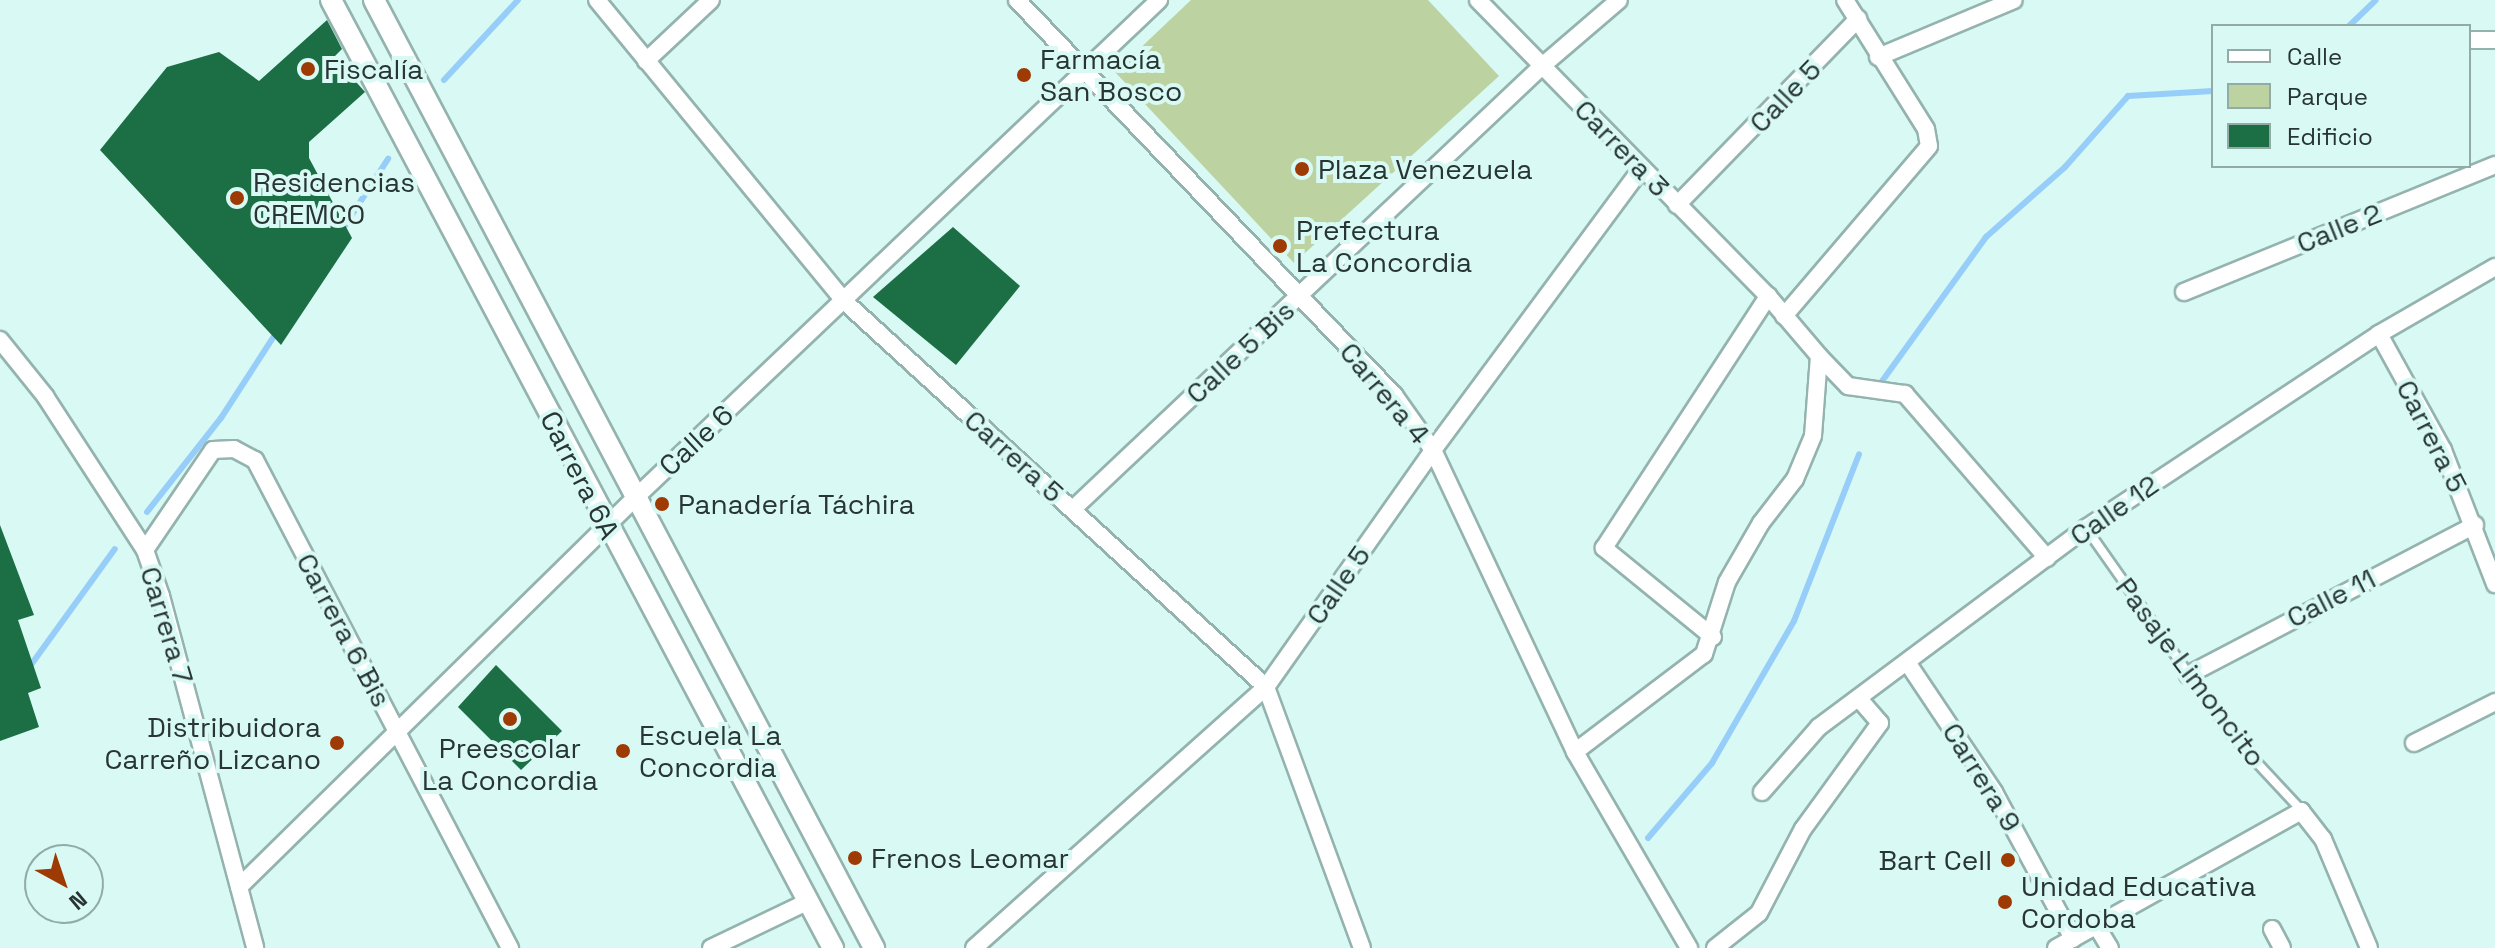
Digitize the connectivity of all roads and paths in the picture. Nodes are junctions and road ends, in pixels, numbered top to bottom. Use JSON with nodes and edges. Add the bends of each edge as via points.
{"nodes":[{"id":1,"x":331,"y":0,"type":"edge"},
{"id":2,"x":374,"y":0,"type":"edge"},
{"id":3,"x":597,"y":0,"type":"edge"},
{"id":4,"x":711,"y":0,"type":"edge"},
{"id":5,"x":1017,"y":0,"type":"edge"},
{"id":6,"x":1159,"y":0,"type":"edge"},
{"id":7,"x":1478,"y":0,"type":"edge"},
{"id":8,"x":1619,"y":0,"type":"edge"},
{"id":9,"x":1845,"y":0,"type":"edge"},
{"id":10,"x":2014,"y":0,"type":"edge"},
{"id":11,"x":1858,"y":19,"type":"junction"},
{"id":12,"x":2471,"y":40,"type":"edge"},
{"id":13,"x":2495,"y":40,"type":"edge"},
{"id":14,"x":1878,"y":57,"type":"junction"},
{"id":15,"x":646,"y":61,"type":"junction"},
{"id":16,"x":1542,"y":66,"type":"junction"},
{"id":17,"x":1081,"y":71,"type":"junction"},
{"id":18,"x":2495,"y":165,"type":"edge"},
{"id":19,"x":1642,"y":168,"type":"junction"},
{"id":20,"x":1677,"y":205,"type":"junction"},
{"id":21,"x":2495,"y":267,"type":"edge"},
{"id":22,"x":2184,"y":292,"type":"dead end"},
{"id":23,"x":1768,"y":296,"type":"junction"},
{"id":24,"x":1299,"y":297,"type":"junction"},
{"id":25,"x":844,"y":301,"type":"junction"},
{"id":26,"x":1784,"y":316,"type":"junction"},
{"id":27,"x":2379,"y":334,"type":"junction"},
{"id":28,"x":0,"y":340,"type":"edge"},
{"id":29,"x":1819,"y":356,"type":"junction"},
{"id":30,"x":1433,"y":450,"type":"junction"},
{"id":31,"x":635,"y":498,"type":"junction"},
{"id":32,"x":1073,"y":509,"type":"junction"},
{"id":33,"x":2475,"y":525,"type":"junction"},
{"id":34,"x":2086,"y":528,"type":"junction"},
{"id":35,"x":608,"y":530,"type":"junction"},
{"id":36,"x":145,"y":550,"type":"junction"},
{"id":37,"x":2047,"y":558,"type":"junction"},
{"id":38,"x":2495,"y":584,"type":"edge"},
{"id":39,"x":1713,"y":637,"type":"junction"},
{"id":40,"x":1907,"y":662,"type":"junction"},
{"id":41,"x":2188,"y":675,"type":"junction"},
{"id":42,"x":1266,"y":687,"type":"junction"},
{"id":43,"x":1858,"y":698,"type":"junction"},
{"id":44,"x":2495,"y":702,"type":"edge"},
{"id":45,"x":398,"y":735,"type":"junction"},
{"id":46,"x":2414,"y":743,"type":"dead end"},
{"id":47,"x":1575,"y":752,"type":"junction"},
{"id":48,"x":1762,"y":792,"type":"dead end"},
{"id":49,"x":2301,"y":811,"type":"junction"},
{"id":50,"x":239,"y":887,"type":"junction"},
{"id":51,"x":809,"y":901,"type":"junction"},
{"id":52,"x":2096,"y":925,"type":"junction"},
{"id":53,"x":2272,"y":929,"type":"dead end"},
{"id":54,"x":2073,"y":939,"type":"junction"},
{"id":55,"x":255,"y":948,"type":"edge"},
{"id":56,"x":510,"y":948,"type":"edge"},
{"id":57,"x":711,"y":948,"type":"edge"},
{"id":58,"x":833,"y":948,"type":"edge"},
{"id":59,"x":874,"y":948,"type":"edge"},
{"id":60,"x":974,"y":948,"type":"edge"},
{"id":61,"x":1362,"y":948,"type":"edge"},
{"id":62,"x":1689,"y":948,"type":"edge"},
{"id":63,"x":1715,"y":948,"type":"edge"},
{"id":64,"x":2056,"y":948,"type":"edge"},
{"id":65,"x":2110,"y":948,"type":"edge"},
{"id":66,"x":2282,"y":948,"type":"edge"},
{"id":67,"x":2369,"y":948,"type":"edge"}],
"edges":[{"from":1,"to":35,"type":"street","name":"Carrera 6A"},
{"from":2,"to":31,"type":"street","name":"Carrera 6A"},
{"from":3,"to":15,"type":"street","name":"Carrera 5"},
{"from":4,"to":15,"type":"street"},
{"from":5,"to":17,"type":"street","name":"Carrera 4"},
{"from":6,"to":17,"type":"street","name":"Calle 6"},
{"from":7,"to":16,"type":"street","name":"Carrera 3"},
{"from":8,"to":16,"type":"street","name":"Calle 5 Bis"},
{"from":9,"to":11,"type":"street"},
{"from":10,"to":14,"type":"street"},
{"from":11,"to":14,"type":"street"},
{"from":11,"to":20,"type":"street","name":"Calle 5"},
{"from":12,"to":13,"type":"street"},
{"from":14,"to":26,"type":"street","via":[[1926,129],[1929,146]]},
{"from":15,"to":25,"type":"street","name":"Carrera 5"},
{"from":16,"to":19,"type":"street","name":"Carrera 3"},
{"from":16,"to":24,"type":"street","name":"Calle 5 Bis"},
{"from":17,"to":24,"type":"street","name":"Carrera 4"},
{"from":17,"to":25,"type":"street","name":"Calle 6"},
{"from":18,"to":22,"type":"street","name":"Calle 2"},
{"from":19,"to":20,"type":"street","name":"Carrera 3"},
{"from":19,"to":30,"type":"street","name":"Calle 5"},
{"from":20,"to":23,"type":"street","name":"Carrera 3"},
{"from":21,"to":27,"type":"street","name":"Calle 12"},
{"from":23,"to":26,"type":"street","name":"Carrera 3"},
{"from":23,"to":39,"type":"street","via":[[1604,548]]},
{"from":24,"to":30,"type":"street","name":"Carrera 4","via":[[1394,395]]},
{"from":24,"to":32,"type":"street","name":"Calle 5 Bis"},
{"from":25,"to":31,"type":"street","name":"Calle 6"},
{"from":25,"to":32,"type":"street","name":"Carrera 5"},
{"from":26,"to":29,"type":"street","name":"Carrera 3"},
{"from":27,"to":33,"type":"street","name":"Carrera 5","via":[[2443,450]]},
{"from":27,"to":34,"type":"street","name":"Calle 12"},
{"from":28,"to":36,"type":"street","name":"Carrera 7","via":[[45,396]]},
{"from":29,"to":37,"type":"street","name":"Carrera 3","via":[[1848,386],[1905,394]]},
{"from":29,"to":39,"type":"street","via":[[1813,436],[1795,479],[1761,523],[1727,582]]},
{"from":30,"to":42,"type":"street","name":"Calle 5"},
{"from":30,"to":47,"type":"street","name":"Carrera 4"},
{"from":31,"to":35,"type":"street","name":"Calle 6"},
{"from":31,"to":59,"type":"street","name":"Carrera 6A"},
{"from":32,"to":42,"type":"street","name":"Carrera 5"},
{"from":33,"to":38,"type":"street","name":"Carrera 5"},
{"from":33,"to":41,"type":"street","name":"Calle 11"},
{"from":34,"to":37,"type":"street","name":"Calle 12"},
{"from":34,"to":41,"type":"lane","name":"Pasaje Limoncito"},
{"from":35,"to":45,"type":"street","name":"Calle 6"},
{"from":35,"to":51,"type":"street","name":"Carrera 6A"},
{"from":36,"to":45,"type":"street","name":"Carrera 6 Bis","via":[[213,450],[234,449],[255,460]]},
{"from":36,"to":50,"type":"street","name":"Carrera 7"},
{"from":37,"to":40,"type":"street","name":"Calle 12"},
{"from":39,"to":47,"type":"street","via":[[1704,654]]},
{"from":40,"to":43,"type":"street","name":"Calle 12"},
{"from":40,"to":54,"type":"street","name":"Carrera 9","via":[[1994,792]]},
{"from":41,"to":49,"type":"lane","name":"Pasaje Limoncito","via":[[2233,737]]},
{"from":42,"to":60,"type":"street","name":"Calle 5"},
{"from":42,"to":61,"type":"street","name":"Carrera 5"},
{"from":43,"to":48,"type":"street","name":"Calle 12","via":[[1819,727]]},
{"from":43,"to":63,"type":"street","via":[[1880,723],[1803,829],[1759,913]]},
{"from":44,"to":46,"type":"street"},
{"from":45,"to":50,"type":"street","name":"Calle 6"},
{"from":45,"to":56,"type":"street","name":"Carrera 6 Bis"},
{"from":47,"to":62,"type":"street","name":"Carrera 4"},
{"from":49,"to":52,"type":"street"},
{"from":49,"to":67,"type":"street","via":[[2323,839]]},
{"from":50,"to":55,"type":"street","name":"Carrera 7"},
{"from":51,"to":57,"type":"street"},
{"from":51,"to":58,"type":"street","name":"Carrera 6A"},
{"from":52,"to":54,"type":"street"},
{"from":52,"to":65,"type":"street"},
{"from":53,"to":66,"type":"street"},
{"from":54,"to":64,"type":"street"}]}
